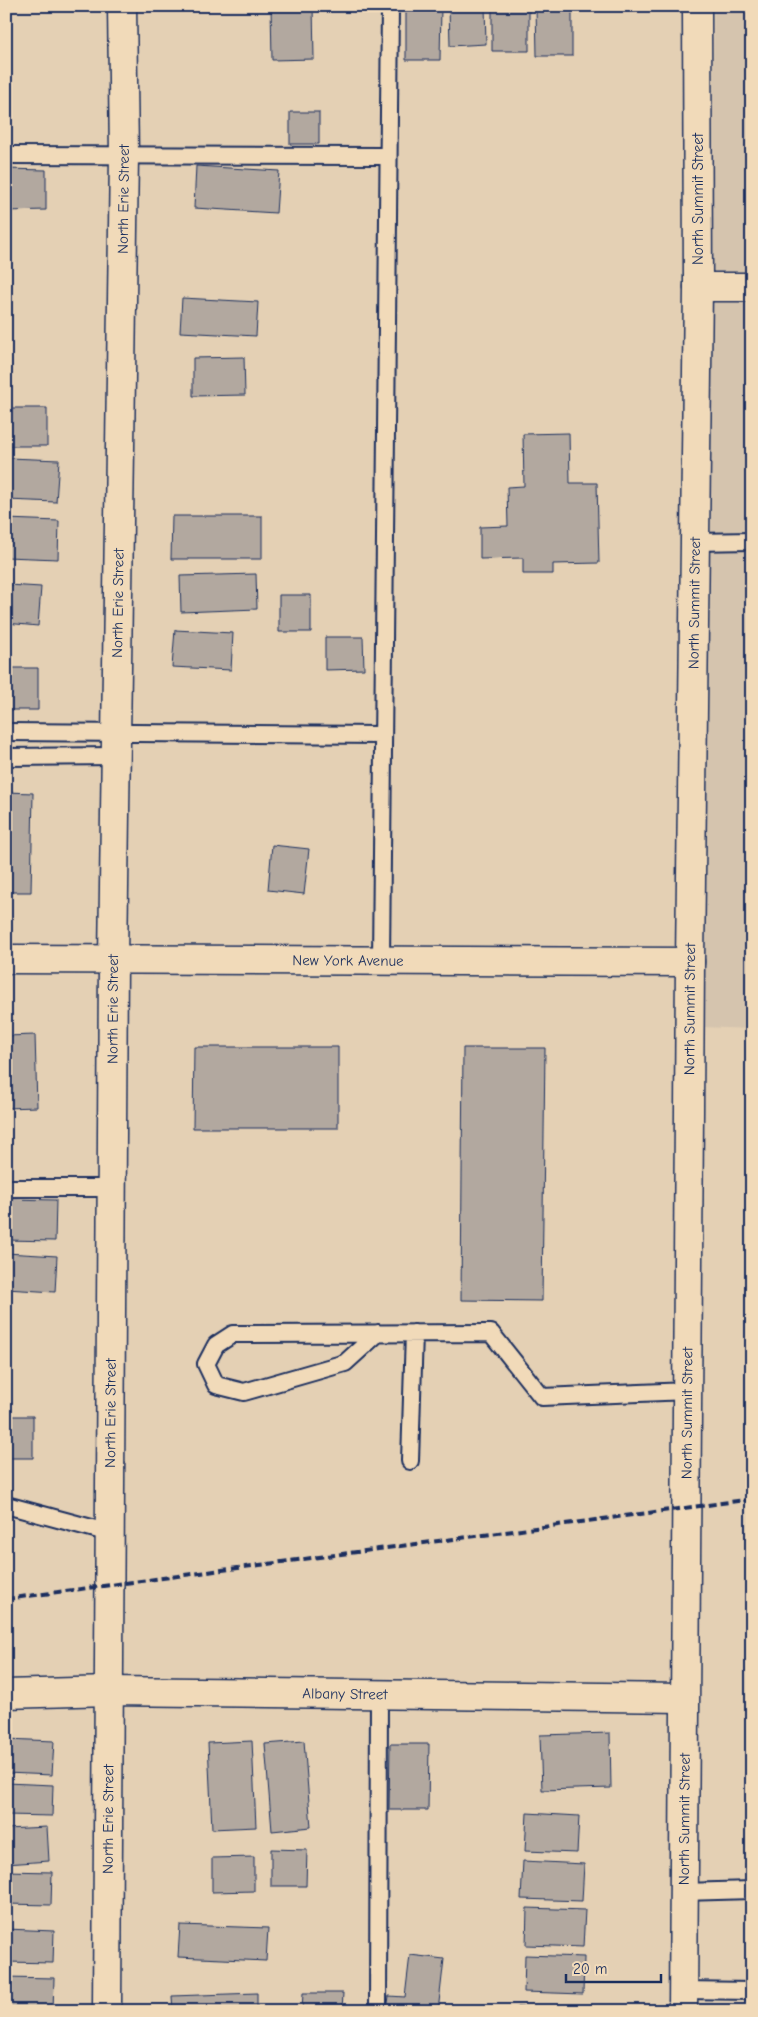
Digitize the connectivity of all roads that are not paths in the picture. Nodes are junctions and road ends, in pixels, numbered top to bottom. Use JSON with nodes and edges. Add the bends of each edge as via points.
{"nodes":[{"id":1,"x":122,"y":6,"type":"edge"},
{"id":2,"x":390,"y":6,"type":"edge"},
{"id":3,"x":697,"y":6,"type":"edge"},
{"id":4,"x":6,"y":155,"type":"edge"},
{"id":5,"x":124,"y":155,"type":"junction"},
{"id":6,"x":388,"y":156,"type":"junction"},
{"id":7,"x":698,"y":287,"type":"junction"},
{"id":8,"x":752,"y":287,"type":"edge"},
{"id":9,"x":752,"y":541,"type":"edge"},
{"id":10,"x":695,"y":542,"type":"junction"},
{"id":11,"x":6,"y":732,"type":"edge"},
{"id":12,"x":383,"y":735,"type":"junction"},
{"id":13,"x":116,"y":744,"type":"junction"},
{"id":14,"x":6,"y":757,"type":"edge"},
{"id":15,"x":6,"y":959,"type":"edge"},
{"id":16,"x":113,"y":960,"type":"junction"},
{"id":17,"x":381,"y":961,"type":"junction"},
{"id":18,"x":690,"y":962,"type":"junction"},
{"id":19,"x":6,"y":1188,"type":"edge"},
{"id":20,"x":112,"y":1188,"type":"junction"},
{"id":21,"x":414,"y":1333,"type":"junction"},
{"id":22,"x":378,"y":1334,"type":"junction"},
{"id":23,"x":688,"y":1391,"type":"junction"},
{"id":24,"x":410,"y":1461,"type":"dead end"},
{"id":25,"x":6,"y":1505,"type":"edge"},
{"id":26,"x":110,"y":1533,"type":"junction"},
{"id":27,"x":109,"y":1691,"type":"junction"},
{"id":28,"x":6,"y":1694,"type":"edge"},
{"id":29,"x":379,"y":1694,"type":"junction"},
{"id":30,"x":684,"y":1698,"type":"junction"},
{"id":31,"x":752,"y":1890,"type":"edge"},
{"id":32,"x":683,"y":1892,"type":"junction"},
{"id":33,"x":752,"y":1991,"type":"edge"},
{"id":34,"x":683,"y":2001,"type":"edge"},
{"id":35,"x":107,"y":2011,"type":"edge"},
{"id":36,"x":378,"y":2011,"type":"edge"}],
"edges":[{"from":1,"to":5,"type":"street","name":"North Erie Street"},
{"from":2,"to":6,"type":"lane"},
{"from":3,"to":7,"type":"street","name":"North Summit Street"},
{"from":4,"to":5,"type":"lane"},
{"from":5,"to":6,"type":"lane"},
{"from":5,"to":13,"type":"street","name":"North Erie Street"},
{"from":6,"to":12,"type":"lane"},
{"from":7,"to":8,"type":"street"},
{"from":7,"to":10,"type":"street","name":"North Summit Street"},
{"from":9,"to":10,"type":"lane"},
{"from":10,"to":18,"type":"street","name":"North Summit Street"},
{"from":11,"to":13,"type":"lane"},
{"from":12,"to":13,"type":"lane"},
{"from":12,"to":17,"type":"lane"},
{"from":13,"to":14,"type":"lane"},
{"from":13,"to":16,"type":"street","name":"North Erie Street"},
{"from":15,"to":16,"type":"street","name":"New York Avenue"},
{"from":16,"to":17,"type":"street","name":"New York Avenue"},
{"from":16,"to":20,"type":"street","name":"North Erie Street"},
{"from":17,"to":18,"type":"street","name":"New York Avenue"},
{"from":18,"to":23,"type":"street","name":"North Summit Street"},
{"from":19,"to":20,"type":"lane"},
{"from":20,"to":26,"type":"street","name":"North Erie Street"},
{"from":21,"to":22,"type":"lane"},
{"from":21,"to":23,"type":"lane","via":[[491,1333],[542,1397]]},
{"from":21,"to":24,"type":"lane"},
{"from":22,"to":22,"type":"lane","via":[[345,1363],[244,1392],[216,1385],[206,1364],[216,1345],[233,1334]]},
{"from":23,"to":30,"type":"street","name":"North Summit Street"},
{"from":25,"to":26,"type":"lane"},
{"from":26,"to":27,"type":"street","name":"North Erie Street"},
{"from":27,"to":28,"type":"street","name":"Albany Street"},
{"from":27,"to":29,"type":"street","name":"Albany Street"},
{"from":27,"to":35,"type":"street","name":"North Erie Street"},
{"from":29,"to":30,"type":"street","name":"Albany Street"},
{"from":29,"to":36,"type":"lane"},
{"from":30,"to":32,"type":"street","name":"North Summit Street"},
{"from":31,"to":32,"type":"lane"},
{"from":32,"to":34,"type":"street","name":"North Summit Street"},
{"from":33,"to":34,"type":"lane"}]}
